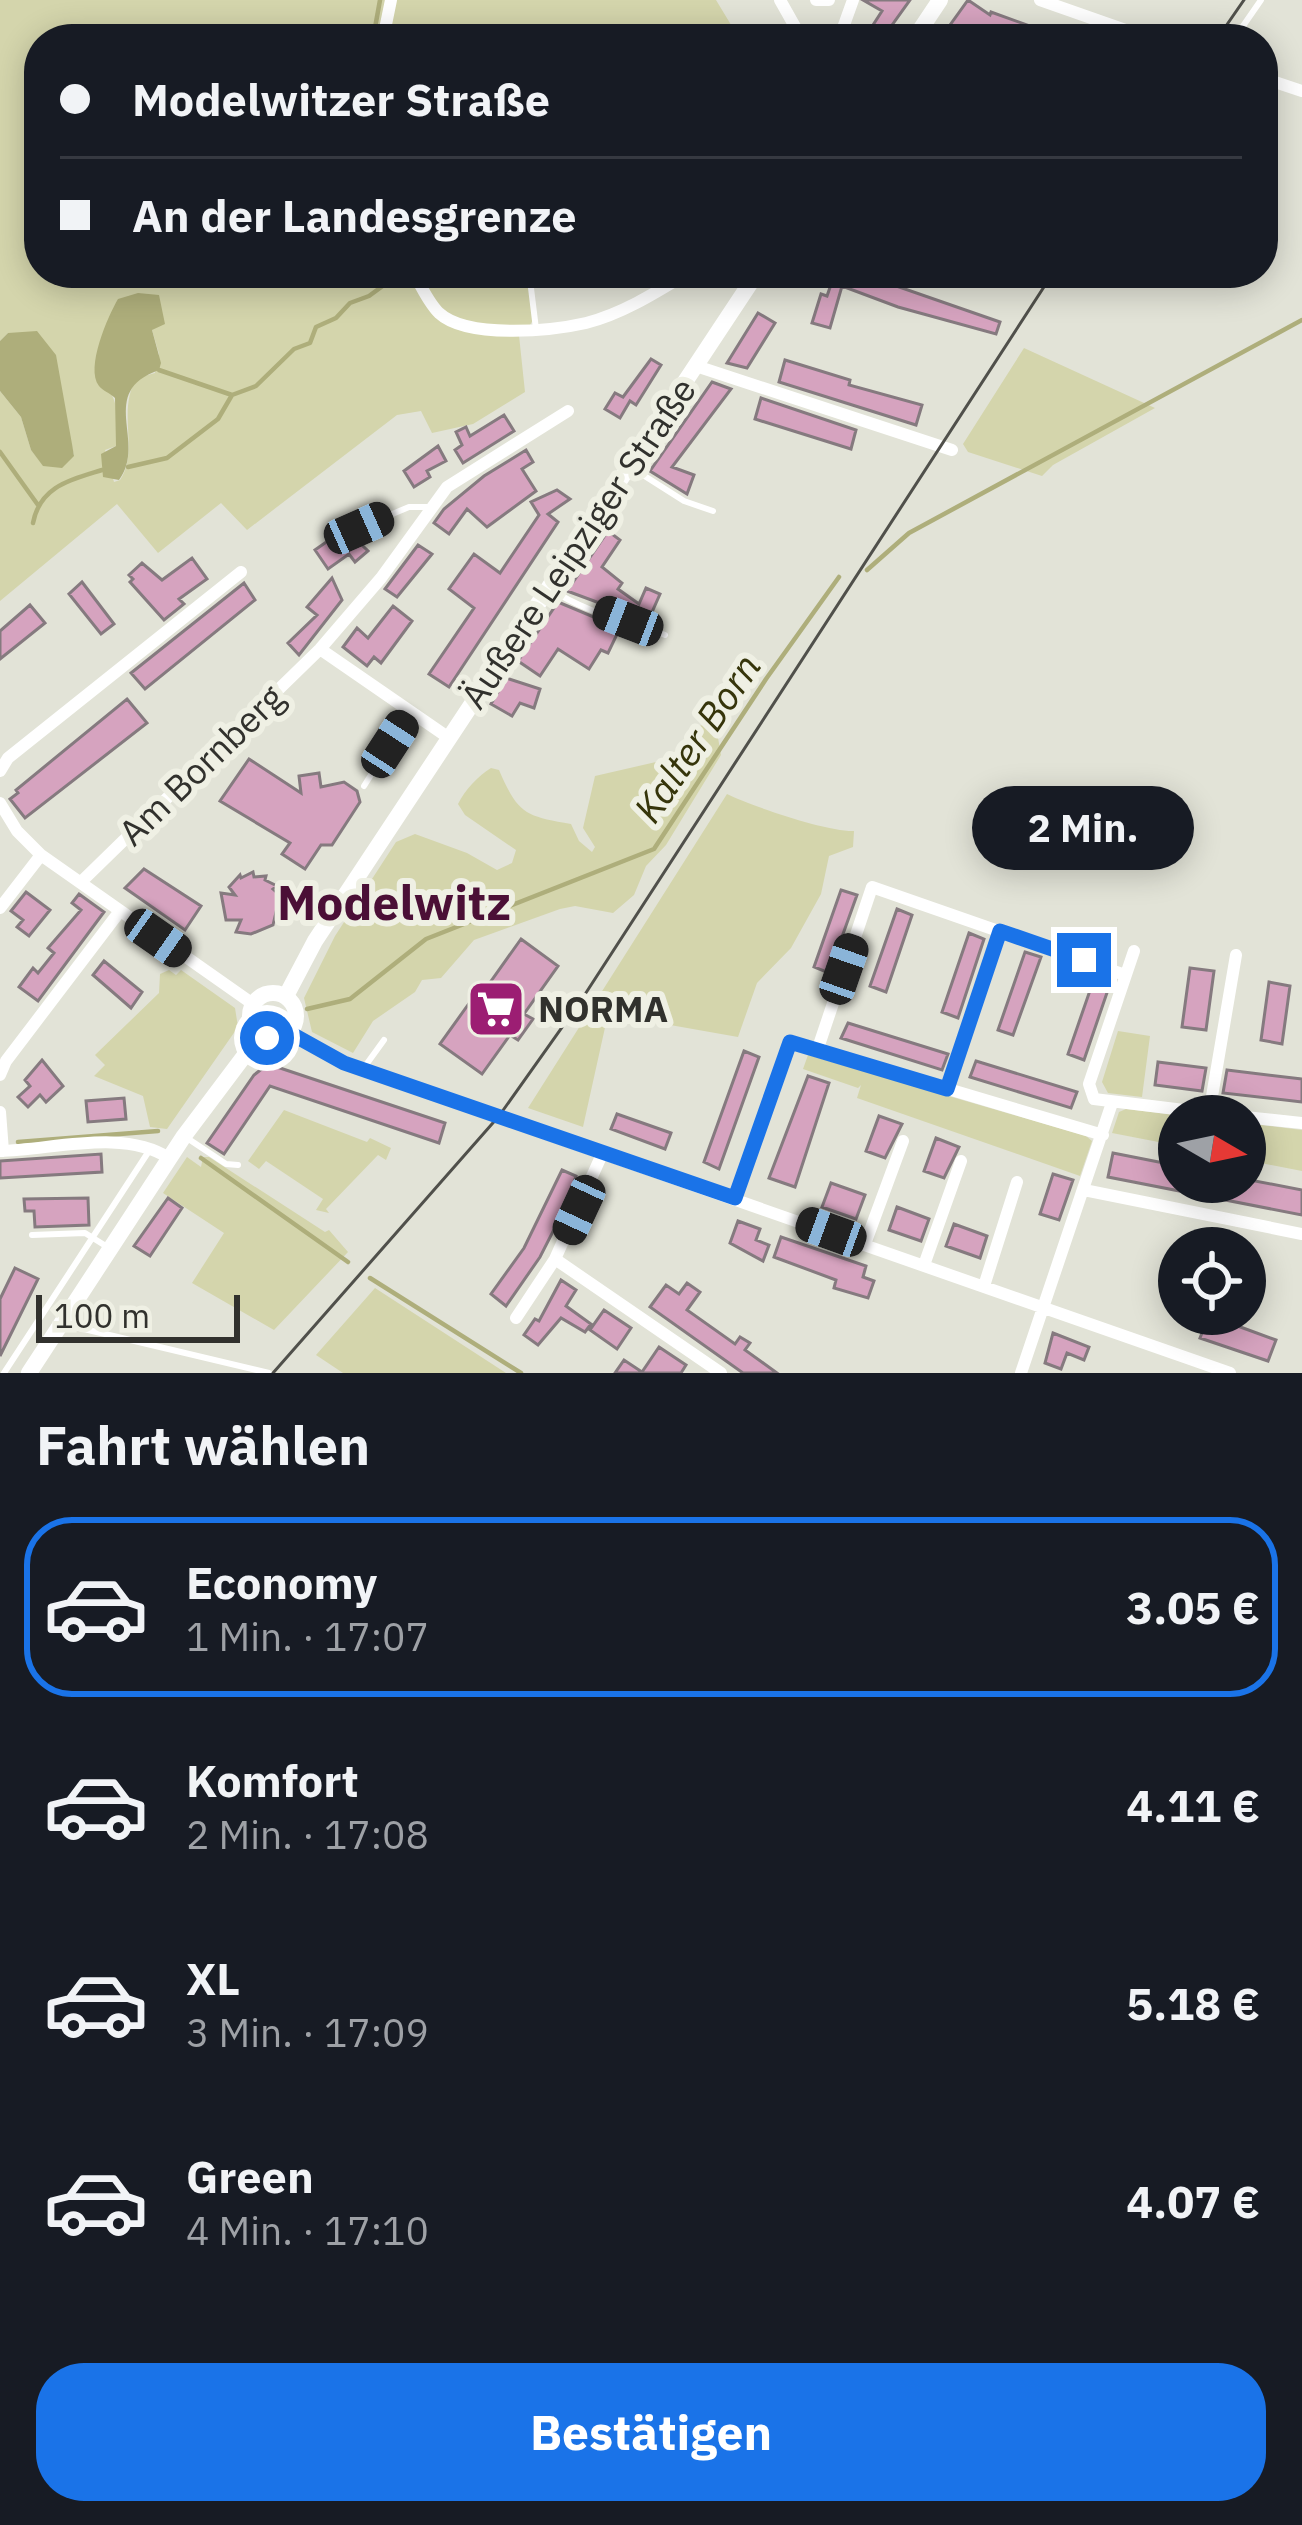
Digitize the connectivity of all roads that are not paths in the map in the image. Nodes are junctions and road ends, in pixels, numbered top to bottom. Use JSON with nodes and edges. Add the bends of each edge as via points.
{"nodes":[{"id":1,"x":816,"y":0,"type":"edge"},
{"id":2,"x":829,"y":0,"type":"edge"},
{"id":3,"x":1040,"y":0,"type":"edge"},
{"id":4,"x":1108,"y":24,"type":"edge"},
{"id":5,"x":424,"y":288,"type":"edge"},
{"id":6,"x":531,"y":288,"type":"edge"},
{"id":7,"x":664,"y":288,"type":"edge"},
{"id":8,"x":747,"y":288,"type":"edge"},
{"id":9,"x":536,"y":328,"type":"junction"},
{"id":10,"x":696,"y":366,"type":"junction"},
{"id":11,"x":568,"y":411,"type":"dead end"},
{"id":12,"x":952,"y":450,"type":"dead end"},
{"id":13,"x":629,"y":466,"type":"junction"},
{"id":14,"x":433,"y":506,"type":"junction"},
{"id":15,"x":713,"y":511,"type":"dead end"},
{"id":16,"x":348,"y":523,"type":"dead end"},
{"id":17,"x":241,"y":572,"type":"dead end"},
{"id":18,"x":548,"y":587,"type":"junction"},
{"id":19,"x":665,"y":635,"type":"dead end"},
{"id":20,"x":320,"y":649,"type":"junction"},
{"id":21,"x":411,"y":712,"type":"junction"},
{"id":22,"x":449,"y":737,"type":"junction"},
{"id":23,"x":0,"y":771,"type":"edge"},
{"id":24,"x":364,"y":786,"type":"dead end"},
{"id":25,"x":0,"y":803,"type":"edge"},
{"id":26,"x":40,"y":855,"type":"junction"},
{"id":27,"x":81,"y":882,"type":"junction"},
{"id":28,"x":0,"y":908,"type":"edge"},
{"id":29,"x":119,"y":911,"type":"junction"},
{"id":30,"x":1000,"y":931,"type":"junction"},
{"id":31,"x":1134,"y":951,"type":"dead end"},
{"id":32,"x":1236,"y":955,"type":"dead end"},
{"id":33,"x":1125,"y":975,"type":"junction"},
{"id":34,"x":286,"y":996,"type":"junction"},
{"id":35,"x":253,"y":1004,"type":"junction"},
{"id":36,"x":290,"y":1033,"type":"junction"},
{"id":37,"x":260,"y":1035,"type":"junction"},
{"id":38,"x":384,"y":1040,"type":"dead end"},
{"id":39,"x":817,"y":1051,"type":"junction"},
{"id":40,"x":364,"y":1069,"type":"junction"},
{"id":41,"x":0,"y":1075,"type":"edge"},
{"id":42,"x":947,"y":1089,"type":"junction"},
{"id":43,"x":1212,"y":1095,"type":"edge"},
{"id":44,"x":1112,"y":1103,"type":"junction"},
{"id":45,"x":1158,"y":1108,"type":"edge"},
{"id":46,"x":0,"y":1112,"type":"edge"},
{"id":47,"x":1266,"y":1119,"type":"edge"},
{"id":48,"x":1302,"y":1123,"type":"edge"},
{"id":49,"x":1103,"y":1135,"type":"junction"},
{"id":50,"x":184,"y":1136,"type":"junction"},
{"id":51,"x":903,"y":1141,"type":"dead end"},
{"id":52,"x":151,"y":1148,"type":"junction"},
{"id":53,"x":1,"y":1151,"type":"edge"},
{"id":54,"x":603,"y":1152,"type":"junction"},
{"id":55,"x":170,"y":1158,"type":"junction"},
{"id":56,"x":961,"y":1162,"type":"dead end"},
{"id":57,"x":238,"y":1165,"type":"dead end"},
{"id":58,"x":1017,"y":1181,"type":"dead end"},
{"id":59,"x":1084,"y":1190,"type":"junction"},
{"id":60,"x":735,"y":1198,"type":"junction"},
{"id":61,"x":1302,"y":1234,"type":"edge"},
{"id":62,"x":32,"y":1235,"type":"dead end"},
{"id":63,"x":93,"y":1238,"type":"junction"},
{"id":64,"x":865,"y":1244,"type":"junction"},
{"id":65,"x":110,"y":1248,"type":"junction"},
{"id":66,"x":555,"y":1259,"type":"junction"},
{"id":67,"x":924,"y":1265,"type":"junction"},
{"id":68,"x":985,"y":1286,"type":"junction"},
{"id":69,"x":1044,"y":1307,"type":"junction"},
{"id":70,"x":516,"y":1318,"type":"dead end"},
{"id":71,"x":60,"y":1323,"type":"junction"},
{"id":72,"x":4,"y":1373,"type":"edge"},
{"id":73,"x":29,"y":1373,"type":"edge"},
{"id":74,"x":269,"y":1373,"type":"edge"},
{"id":75,"x":721,"y":1373,"type":"edge"},
{"id":76,"x":1021,"y":1373,"type":"edge"},
{"id":77,"x":1230,"y":1373,"type":"edge"}],
"edges":[{"from":1,"to":2,"type":"street"},
{"from":3,"to":4,"type":"street"},
{"from":5,"to":9,"type":"street","via":[[441,315],[463,325]]},
{"from":6,"to":9,"type":"lane"},
{"from":7,"to":9,"type":"street","via":[[589,322]]},
{"from":8,"to":10,"type":"street","name":"Äußere Leipziger Straße"},
{"from":10,"to":12,"type":"street"},
{"from":10,"to":13,"type":"street","name":"Äußere Leipziger Straße"},
{"from":11,"to":14,"type":"street","name":"Am Bornberg","via":[[447,487]]},
{"from":13,"to":15,"type":"lane"},
{"from":13,"to":18,"type":"street","name":"Äußere Leipziger Straße"},
{"from":14,"to":16,"type":"lane","via":[[359,528]]},
{"from":14,"to":20,"type":"street","name":"Am Bornberg"},
{"from":17,"to":23,"type":"street"},
{"from":18,"to":19,"type":"lane","via":[[572,604]]},
{"from":18,"to":22,"type":"street","name":"Äußere Leipziger Straße"},
{"from":20,"to":21,"type":"street"},
{"from":20,"to":27,"type":"street","name":"Am Bornberg"},
{"from":21,"to":22,"type":"street"},
{"from":21,"to":24,"type":"lane"},
{"from":22,"to":34,"type":"street","name":"Äußere Leipziger Straße"},
{"from":25,"to":26,"type":"street"},
{"from":26,"to":27,"type":"street"},
{"from":26,"to":28,"type":"street"},
{"from":27,"to":29,"type":"street"},
{"from":29,"to":35,"type":"street"},
{"from":29,"to":41,"type":"street"},
{"from":30,"to":33,"type":"street"},
{"from":30,"to":39,"type":"street","via":[[872,887]]},
{"from":30,"to":42,"type":"street"},
{"from":31,"to":33,"type":"street"},
{"from":32,"to":43,"type":"street"},
{"from":33,"to":44,"type":"street","via":[[1089,1084],[1094,1099]]},
{"from":34,"to":35,"type":"street","via":[[264,994]]},
{"from":34,"to":36,"type":"street","via":[[297,1014]]},
{"from":35,"to":37,"type":"street","via":[[250,1018]]},
{"from":36,"to":37,"type":"street"},
{"from":36,"to":40,"type":"street"},
{"from":37,"to":50,"type":"street"},
{"from":38,"to":40,"type":"lane"},
{"from":39,"to":42,"type":"street"},
{"from":39,"to":60,"type":"street","via":[[790,1042]]},
{"from":40,"to":54,"type":"street"},
{"from":42,"to":49,"type":"street"},
{"from":44,"to":45,"type":"street"},
{"from":44,"to":49,"type":"street"},
{"from":46,"to":53,"type":"street"},
{"from":47,"to":48,"type":"street"},
{"from":49,"to":59,"type":"street"},
{"from":50,"to":55,"type":"street"},
{"from":50,"to":57,"type":"lane"},
{"from":51,"to":64,"type":"street"},
{"from":52,"to":53,"type":"street"},
{"from":52,"to":55,"type":"street"},
{"from":52,"to":63,"type":"lane"},
{"from":54,"to":60,"type":"street"},
{"from":54,"to":66,"type":"street"},
{"from":55,"to":65,"type":"street"},
{"from":56,"to":67,"type":"street"},
{"from":58,"to":68,"type":"street"},
{"from":59,"to":61,"type":"street"},
{"from":59,"to":69,"type":"street"},
{"from":60,"to":64,"type":"street"},
{"from":62,"to":63,"type":"lane"},
{"from":63,"to":65,"type":"lane"},
{"from":63,"to":72,"type":"lane"},
{"from":64,"to":67,"type":"street"},
{"from":65,"to":71,"type":"street"},
{"from":66,"to":70,"type":"street"},
{"from":66,"to":75,"type":"street"},
{"from":67,"to":68,"type":"street"},
{"from":68,"to":69,"type":"street"},
{"from":69,"to":76,"type":"street"},
{"from":69,"to":77,"type":"street"},
{"from":71,"to":73,"type":"street"},
{"from":71,"to":74,"type":"lane"}]}
